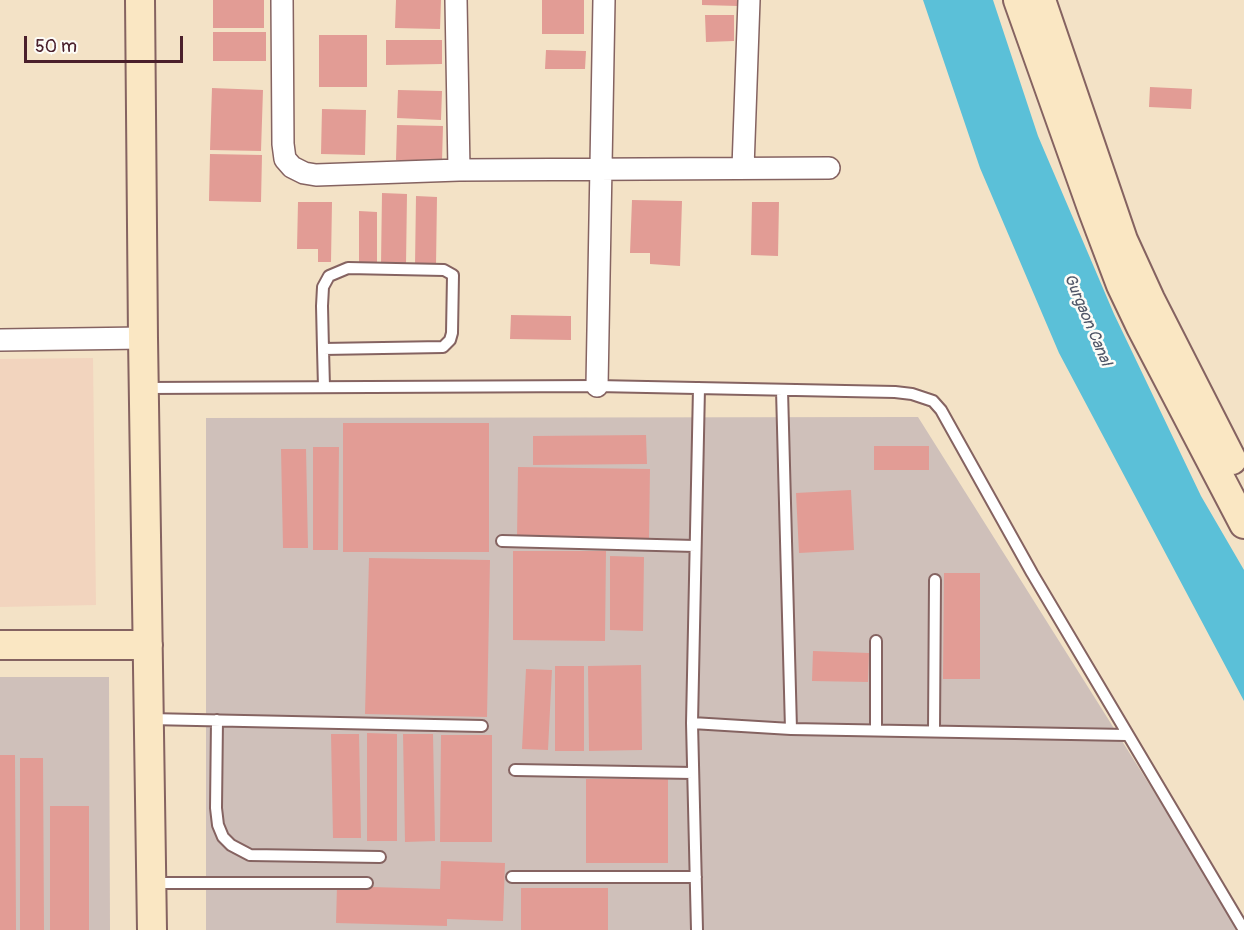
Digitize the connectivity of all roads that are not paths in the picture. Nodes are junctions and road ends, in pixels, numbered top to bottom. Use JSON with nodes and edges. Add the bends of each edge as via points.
{"nodes":[{"id":1,"x":140,"y":0,"type":"edge"},
{"id":2,"x":282,"y":0,"type":"edge"},
{"id":3,"x":456,"y":0,"type":"edge"},
{"id":4,"x":603,"y":0,"type":"edge"},
{"id":5,"x":749,"y":0,"type":"edge"},
{"id":6,"x":1018,"y":0,"type":"edge"},
{"id":7,"x":1041,"y":0,"type":"edge"},
{"id":8,"x":743,"y":168,"type":"junction"},
{"id":9,"x":829,"y":168,"type":"dead end"},
{"id":10,"x":602,"y":169,"type":"junction"},
{"id":11,"x":459,"y":170,"type":"junction"},
{"id":12,"x":143,"y":338,"type":"junction"},
{"id":13,"x":0,"y":340,"type":"edge"},
{"id":14,"x":323,"y":349,"type":"junction"},
{"id":15,"x":597,"y":386,"type":"junction"},
{"id":16,"x":324,"y":387,"type":"junction"},
{"id":17,"x":145,"y":388,"type":"junction"},
{"id":18,"x":699,"y":388,"type":"junction"},
{"id":19,"x":782,"y":390,"type":"junction"},
{"id":20,"x":1244,"y":484,"type":"edge"},
{"id":21,"x":1244,"y":524,"type":"edge"},
{"id":22,"x":502,"y":541,"type":"dead end"},
{"id":23,"x":695,"y":546,"type":"junction"},
{"id":24,"x":935,"y":580,"type":"dead end"},
{"id":25,"x":876,"y":641,"type":"dead end"},
{"id":26,"x":0,"y":645,"type":"edge"},
{"id":27,"x":148,"y":645,"type":"junction"},
{"id":28,"x":149,"y":719,"type":"junction"},
{"id":29,"x":217,"y":720,"type":"junction"},
{"id":30,"x":692,"y":723,"type":"junction"},
{"id":31,"x":482,"y":726,"type":"dead end"},
{"id":32,"x":791,"y":729,"type":"junction"},
{"id":33,"x":876,"y":729,"type":"junction"},
{"id":34,"x":934,"y":730,"type":"junction"},
{"id":35,"x":1127,"y":735,"type":"junction"},
{"id":36,"x":515,"y":770,"type":"dead end"},
{"id":37,"x":693,"y":773,"type":"junction"},
{"id":38,"x":380,"y":857,"type":"dead end"},
{"id":39,"x":512,"y":877,"type":"dead end"},
{"id":40,"x":696,"y":877,"type":"junction"},
{"id":41,"x":152,"y":883,"type":"junction"},
{"id":42,"x":366,"y":883,"type":"dead end"},
{"id":43,"x":152,"y":930,"type":"edge"},
{"id":44,"x":697,"y":930,"type":"edge"},
{"id":45,"x":1244,"y":930,"type":"edge"}],
"edges":[{"from":1,"to":12,"type":"street"},
{"from":2,"to":11,"type":"street","via":[[283,144],[285,159],[292,167],[316,175]]},
{"from":3,"to":11,"type":"street"},
{"from":4,"to":10,"type":"street"},
{"from":5,"to":8,"type":"street"},
{"from":6,"to":21,"type":"street","via":[[1121,285]]},
{"from":7,"to":20,"type":"street","via":[[1124,240]]},
{"from":8,"to":9,"type":"street"},
{"from":8,"to":10,"type":"street"},
{"from":10,"to":11,"type":"street"},
{"from":10,"to":15,"type":"street"},
{"from":12,"to":13,"type":"street"},
{"from":12,"to":17,"type":"street"},
{"from":14,"to":14,"type":"lane","via":[[323,287],[329,276],[348,268],[444,270],[453,275],[452,333],[443,347]]},
{"from":14,"to":16,"type":"lane"},
{"from":15,"to":16,"type":"lane"},
{"from":15,"to":18,"type":"lane"},
{"from":16,"to":17,"type":"lane"},
{"from":17,"to":27,"type":"street"},
{"from":18,"to":19,"type":"lane"},
{"from":18,"to":23,"type":"lane"},
{"from":19,"to":32,"type":"lane"},
{"from":19,"to":35,"type":"lane","via":[[895,392],[933,401]]},
{"from":22,"to":23,"type":"lane"},
{"from":23,"to":30,"type":"lane"},
{"from":24,"to":34,"type":"lane"},
{"from":25,"to":33,"type":"lane"},
{"from":26,"to":27,"type":"street"},
{"from":27,"to":28,"type":"street"},
{"from":28,"to":29,"type":"lane"},
{"from":28,"to":41,"type":"street"},
{"from":29,"to":31,"type":"lane"},
{"from":29,"to":38,"type":"lane","via":[[216,808],[218,825],[231,845],[250,855]]},
{"from":30,"to":32,"type":"lane"},
{"from":30,"to":37,"type":"lane"},
{"from":32,"to":33,"type":"lane"},
{"from":33,"to":34,"type":"lane"},
{"from":34,"to":35,"type":"lane"},
{"from":35,"to":45,"type":"lane"},
{"from":36,"to":37,"type":"lane"},
{"from":37,"to":40,"type":"lane"},
{"from":39,"to":40,"type":"lane"},
{"from":40,"to":44,"type":"lane"},
{"from":41,"to":42,"type":"lane"},
{"from":41,"to":43,"type":"street"}]}
